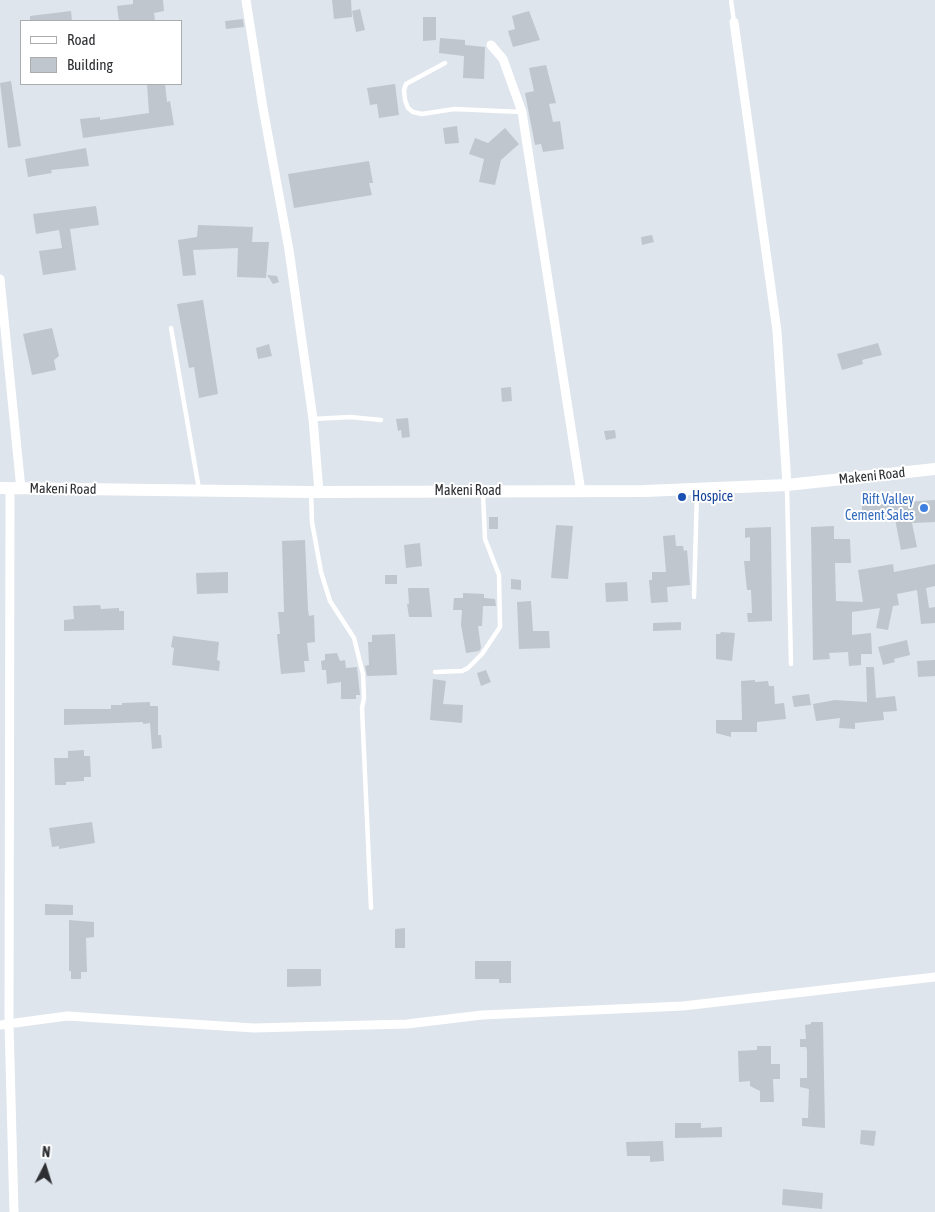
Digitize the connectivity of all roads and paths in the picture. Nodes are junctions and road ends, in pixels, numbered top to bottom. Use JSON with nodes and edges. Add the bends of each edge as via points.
{"nodes":[{"id":1,"x":246,"y":0,"type":"edge"},
{"id":2,"x":731,"y":0,"type":"edge"},
{"id":3,"x":734,"y":22,"type":"joint"},
{"id":4,"x":491,"y":45,"type":"dead end"},
{"id":5,"x":446,"y":63,"type":"dead end"},
{"id":6,"x":522,"y":112,"type":"junction"},
{"id":7,"x":0,"y":279,"type":"edge"},
{"id":8,"x":171,"y":328,"type":"dead end"},
{"id":9,"x":313,"y":419,"type":"junction"},
{"id":10,"x":382,"y":420,"type":"dead end"},
{"id":11,"x":935,"y":470,"type":"edge"},
{"id":12,"x":787,"y":486,"type":"junction"},
{"id":13,"x":11,"y":489,"type":"edge"},
{"id":14,"x":482,"y":490,"type":"junction"},
{"id":15,"x":697,"y":490,"type":"junction"},
{"id":16,"x":199,"y":491,"type":"junction"},
{"id":17,"x":315,"y":492,"type":"junction"},
{"id":18,"x":582,"y":492,"type":"junction"},
{"id":19,"x":694,"y":597,"type":"dead end"},
{"id":20,"x":791,"y":664,"type":"dead end"},
{"id":21,"x":435,"y":672,"type":"dead end"},
{"id":22,"x":0,"y":738,"type":"edge"},
{"id":23,"x":10,"y":738,"type":"junction"},
{"id":24,"x":371,"y":908,"type":"dead end"},
{"id":25,"x":935,"y":977,"type":"edge"},
{"id":26,"x":4,"y":1024,"type":"edge"},
{"id":27,"x":14,"y":1212,"type":"edge"}],
"edges":[{"from":1,"to":9,"type":"street","via":[[290,250]]},
{"from":2,"to":3,"type":"lane"},
{"from":3,"to":12,"type":"street","via":[[777,331]]},
{"from":4,"to":6,"type":"street","via":[[507,67]]},
{"from":5,"to":6,"type":"lane","via":[[406,84],[405,100],[413,112],[422,114],[454,109]]},
{"from":6,"to":18,"type":"street"},
{"from":7,"to":13,"type":"street"},
{"from":8,"to":16,"type":"lane"},
{"from":9,"to":10,"type":"lane","via":[[350,417]]},
{"from":9,"to":17,"type":"street"},
{"from":11,"to":12,"type":"main road","name":"Makeni Road"},
{"from":12,"to":15,"type":"main road","name":"Makeni Road"},
{"from":12,"to":20,"type":"lane"},
{"from":13,"to":16,"type":"main road","name":"Makeni Road"},
{"from":13,"to":23,"type":"street"},
{"from":14,"to":17,"type":"main road","name":"Makeni Road"},
{"from":14,"to":18,"type":"main road","name":"Makeni Road"},
{"from":14,"to":21,"type":"lane","via":[[485,540],[499,575],[500,627],[468,668]]},
{"from":15,"to":18,"type":"main road","name":"Makeni Road"},
{"from":15,"to":19,"type":"lane"},
{"from":16,"to":17,"type":"main road","name":"Makeni Road"},
{"from":17,"to":24,"type":"lane","via":[[312,522],[321,572],[330,601],[354,638],[363,674]]},
{"from":22,"to":23,"type":"street"},
{"from":23,"to":26,"type":"street"},
{"from":25,"to":26,"type":"street","via":[[684,1006],[482,1015],[406,1024],[254,1028],[67,1016]]},
{"from":26,"to":27,"type":"street"}]}
